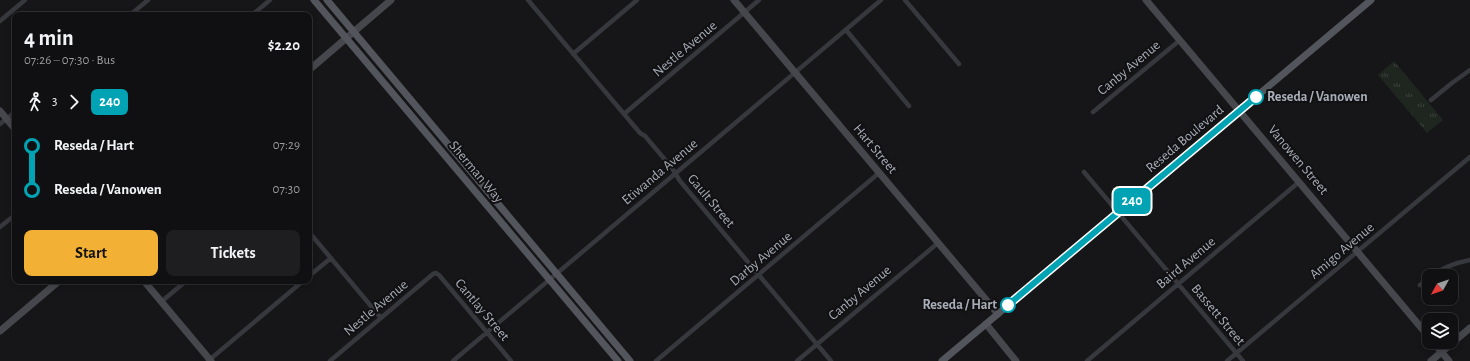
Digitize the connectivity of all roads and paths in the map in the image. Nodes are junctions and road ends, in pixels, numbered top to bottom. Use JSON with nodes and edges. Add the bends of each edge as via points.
{"nodes":[{"id":1,"x":25,"y":0,"type":"edge"},
{"id":2,"x":148,"y":0,"type":"edge"},
{"id":3,"x":270,"y":0,"type":"edge"},
{"id":4,"x":314,"y":0,"type":"edge"},
{"id":5,"x":327,"y":0,"type":"edge"},
{"id":6,"x":391,"y":0,"type":"edge"},
{"id":7,"x":528,"y":0,"type":"edge"},
{"id":8,"x":637,"y":0,"type":"edge"},
{"id":9,"x":734,"y":0,"type":"edge"},
{"id":10,"x":759,"y":0,"type":"edge"},
{"id":11,"x":881,"y":0,"type":"edge"},
{"id":12,"x":905,"y":0,"type":"edge"},
{"id":13,"x":1146,"y":0,"type":"edge"},
{"id":14,"x":1371,"y":0,"type":"edge"},
{"id":15,"x":134,"y":12,"type":"edge"},
{"id":16,"x":256,"y":12,"type":"edge"},
{"id":17,"x":745,"y":12,"type":"junction"},
{"id":18,"x":0,"y":21,"type":"edge"},
{"id":19,"x":846,"y":30,"type":"junction"},
{"id":20,"x":354,"y":32,"type":"junction"},
{"id":21,"x":346,"y":38,"type":"junction"},
{"id":22,"x":1180,"y":40,"type":"junction"},
{"id":23,"x":573,"y":54,"type":"junction"},
{"id":24,"x":959,"y":64,"type":"dead end"},
{"id":25,"x":312,"y":67,"type":"edge"},
{"id":26,"x":1470,"y":70,"type":"edge"},
{"id":27,"x":795,"y":73,"type":"junction"},
{"id":28,"x":1431,"y":100,"type":"dead end"},
{"id":29,"x":909,"y":106,"type":"dead end"},
{"id":30,"x":0,"y":111,"type":"edge"},
{"id":31,"x":1239,"y":111,"type":"junction"},
{"id":32,"x":1093,"y":112,"type":"dead end"},
{"id":33,"x":624,"y":114,"type":"junction"},
{"id":34,"x":12,"y":115,"type":"edge"},
{"id":35,"x":7,"y":119,"type":"junction"},
{"id":36,"x":0,"y":124,"type":"edge"},
{"id":37,"x":12,"y":125,"type":"edge"},
{"id":38,"x":1470,"y":157,"type":"edge"},
{"id":39,"x":1084,"y":172,"type":"dead end"},
{"id":40,"x":879,"y":173,"type":"junction"},
{"id":41,"x":675,"y":174,"type":"junction"},
{"id":42,"x":1299,"y":182,"type":"junction"},
{"id":43,"x":1118,"y":212,"type":"junction"},
{"id":44,"x":12,"y":217,"type":"edge"},
{"id":45,"x":0,"y":227,"type":"edge"},
{"id":46,"x":312,"y":236,"type":"edge"},
{"id":47,"x":938,"y":243,"type":"junction"},
{"id":48,"x":1358,"y":252,"type":"junction"},
{"id":49,"x":331,"y":258,"type":"junction"},
{"id":50,"x":1470,"y":260,"type":"edge"},
{"id":51,"x":1442,"y":269,"type":"edge"},
{"id":52,"x":436,"y":273,"type":"joint"},
{"id":53,"x":312,"y":274,"type":"edge"},
{"id":54,"x":556,"y":274,"type":"junction"},
{"id":55,"x":758,"y":275,"type":"junction"},
{"id":56,"x":550,"y":280,"type":"junction"},
{"id":57,"x":55,"y":284,"type":"edge"},
{"id":58,"x":146,"y":284,"type":"edge"},
{"id":59,"x":182,"y":284,"type":"edge"},
{"id":60,"x":300,"y":284,"type":"edge"},
{"id":61,"x":1179,"y":284,"type":"junction"},
{"id":62,"x":161,"y":302,"type":"junction"},
{"id":63,"x":998,"y":314,"type":"junction"},
{"id":64,"x":381,"y":318,"type":"junction"},
{"id":65,"x":986,"y":324,"type":"junction"},
{"id":66,"x":1470,"y":328,"type":"edge"},
{"id":67,"x":1422,"y":329,"type":"edge"},
{"id":68,"x":0,"y":331,"type":"edge"},
{"id":69,"x":487,"y":332,"type":"junction"},
{"id":70,"x":817,"y":344,"type":"junction"},
{"id":71,"x":1440,"y":349,"type":"edge"},
{"id":72,"x":1442,"y":352,"type":"junction"},
{"id":73,"x":1236,"y":354,"type":"junction"},
{"id":74,"x":210,"y":360,"type":"edge"},
{"id":75,"x":330,"y":361,"type":"edge"},
{"id":76,"x":453,"y":361,"type":"edge"},
{"id":77,"x":511,"y":361,"type":"edge"},
{"id":78,"x":618,"y":361,"type":"edge"},
{"id":79,"x":630,"y":361,"type":"edge"},
{"id":80,"x":656,"y":361,"type":"edge"},
{"id":81,"x":797,"y":361,"type":"edge"},
{"id":82,"x":831,"y":361,"type":"edge"},
{"id":83,"x":942,"y":361,"type":"edge"},
{"id":84,"x":1016,"y":361,"type":"edge"},
{"id":85,"x":1087,"y":361,"type":"edge"},
{"id":86,"x":1228,"y":361,"type":"edge"},
{"id":87,"x":1243,"y":361,"type":"edge"},
{"id":88,"x":1431,"y":361,"type":"edge"},
{"id":89,"x":1449,"y":361,"type":"edge"}],
"edges":[{"from":1,"to":18,"type":"street"},
{"from":2,"to":15,"type":"street"},
{"from":3,"to":16,"type":"street"},
{"from":4,"to":21,"type":"main road","name":"Sherman Way"},
{"from":5,"to":20,"type":"main road","name":"Sherman Way"},
{"from":6,"to":20,"type":"main road"},
{"from":7,"to":23,"type":"street","name":"Gault Street"},
{"from":8,"to":23,"type":"street"},
{"from":9,"to":17,"type":"main road","name":"Hart Street"},
{"from":10,"to":17,"type":"street","name":"Nestle Avenue"},
{"from":11,"to":19,"type":"street","name":"Etiwanda Avenue"},
{"from":12,"to":24,"type":"street"},
{"from":13,"to":22,"type":"main road","name":"Vanowen Street"},
{"from":14,"to":31,"type":"main road","name":"Reseda Boulevard"},
{"from":17,"to":27,"type":"main road","name":"Hart Street"},
{"from":17,"to":33,"type":"street","name":"Nestle Avenue"},
{"from":19,"to":27,"type":"street","name":"Etiwanda Avenue"},
{"from":19,"to":29,"type":"street"},
{"from":20,"to":21,"type":"main road"},
{"from":20,"to":54,"type":"main road","name":"Sherman Way"},
{"from":21,"to":25,"type":"main road"},
{"from":21,"to":56,"type":"main road","name":"Sherman Way"},
{"from":22,"to":31,"type":"main road","name":"Vanowen Street"},
{"from":22,"to":32,"type":"street","name":"Canby Avenue"},
{"from":23,"to":33,"type":"street","name":"Gault Street"},
{"from":26,"to":28,"type":"street"},
{"from":27,"to":40,"type":"main road","name":"Hart Street"},
{"from":27,"to":41,"type":"street","name":"Etiwanda Avenue"},
{"from":30,"to":35,"type":"main road"},
{"from":31,"to":42,"type":"main road","name":"Vanowen Street"},
{"from":31,"to":43,"type":"main road","name":"Reseda Boulevard"},
{"from":33,"to":41,"type":"street","name":"Gault Street"},
{"from":34,"to":35,"type":"street"},
{"from":35,"to":36,"type":"street"},
{"from":35,"to":37,"type":"main road"},
{"from":38,"to":48,"type":"street","name":"Amigo Avenue"},
{"from":39,"to":43,"type":"street","name":"Bassett Street"},
{"from":40,"to":47,"type":"main road","name":"Hart Street"},
{"from":40,"to":55,"type":"street","name":"Darby Avenue"},
{"from":41,"to":54,"type":"street","name":"Etiwanda Avenue"},
{"from":41,"to":55,"type":"street","name":"Gault Street"},
{"from":42,"to":48,"type":"main road","name":"Vanowen Street"},
{"from":42,"to":61,"type":"street","name":"Baird Avenue"},
{"from":43,"to":61,"type":"street","name":"Bassett Street"},
{"from":43,"to":63,"type":"main road","name":"Reseda Boulevard"},
{"from":44,"to":45,"type":"street"},
{"from":46,"to":49,"type":"street"},
{"from":47,"to":63,"type":"main road","name":"Hart Street"},
{"from":47,"to":70,"type":"street","name":"Canby Avenue"},
{"from":48,"to":67,"type":"main road","name":"Vanowen Street"},
{"from":48,"to":73,"type":"street","name":"Amigo Avenue"},
{"from":49,"to":53,"type":"street"},
{"from":49,"to":64,"type":"street"},
{"from":50,"to":51,"type":"street"},
{"from":52,"to":64,"type":"street","name":"Nestle Avenue"},
{"from":52,"to":69,"type":"street","name":"Cantlay Street"},
{"from":54,"to":56,"type":"street","name":"Etiwanda Avenue"},
{"from":54,"to":79,"type":"main road","name":"Sherman Way"},
{"from":55,"to":70,"type":"street","name":"Gault Street"},
{"from":55,"to":80,"type":"street","name":"Darby Avenue"},
{"from":56,"to":69,"type":"street","name":"Etiwanda Avenue"},
{"from":56,"to":78,"type":"main road","name":"Sherman Way"},
{"from":57,"to":68,"type":"main road"},
{"from":58,"to":62,"type":"main road"},
{"from":59,"to":62,"type":"street"},
{"from":60,"to":74,"type":"street"},
{"from":61,"to":73,"type":"street","name":"Bassett Street"},
{"from":61,"to":85,"type":"street","name":"Baird Avenue"},
{"from":62,"to":74,"type":"main road"},
{"from":63,"to":65,"type":"main road","name":"Reseda Boulevard"},
{"from":64,"to":75,"type":"street","name":"Nestle Avenue"},
{"from":65,"to":83,"type":"main road","name":"Reseda Boulevard"},
{"from":65,"to":84,"type":"main road"},
{"from":66,"to":72,"type":"main road"},
{"from":69,"to":76,"type":"street","name":"Etiwanda Avenue"},
{"from":69,"to":77,"type":"street","name":"Cantlay Street"},
{"from":70,"to":81,"type":"street","name":"Canby Avenue"},
{"from":70,"to":82,"type":"street","name":"Gault Street"},
{"from":71,"to":72,"type":"main road"},
{"from":72,"to":88,"type":"main road"},
{"from":72,"to":89,"type":"main road"},
{"from":73,"to":86,"type":"street","name":"Amigo Avenue"},
{"from":73,"to":87,"type":"street","name":"Bassett Street"}]}
